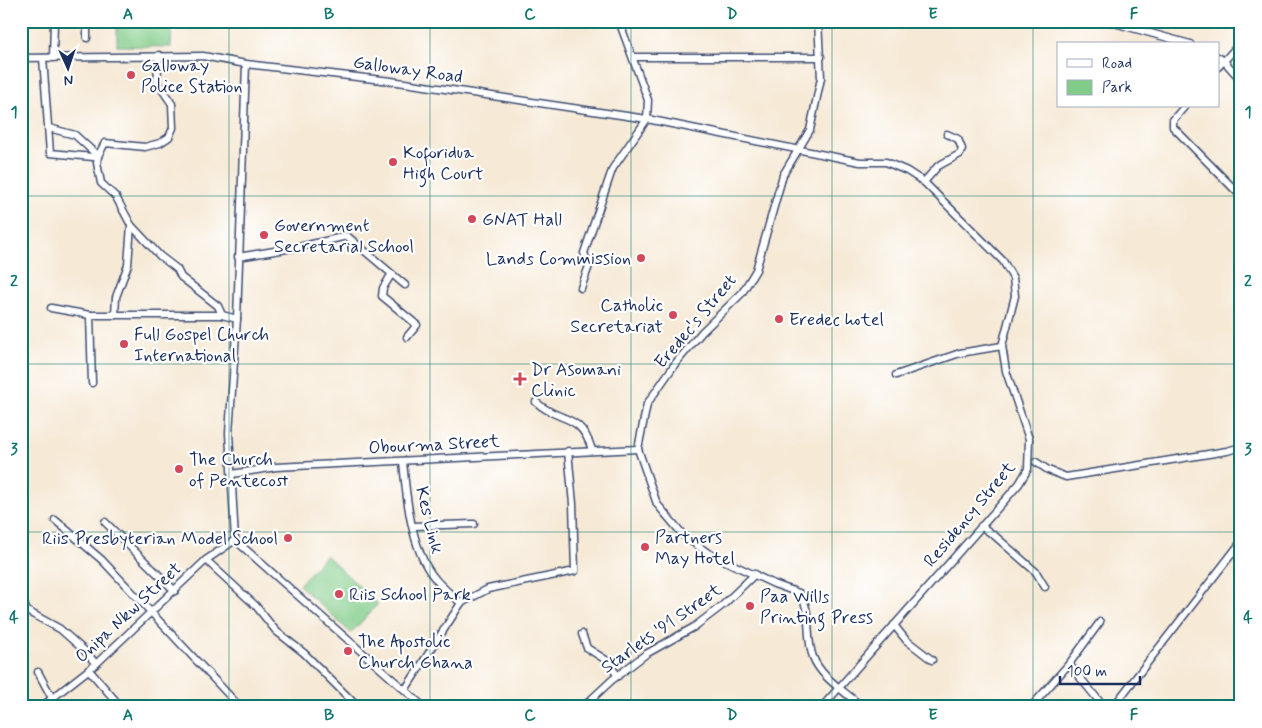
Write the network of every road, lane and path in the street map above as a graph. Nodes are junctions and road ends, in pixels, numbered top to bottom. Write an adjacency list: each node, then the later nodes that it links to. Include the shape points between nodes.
1 (54, 21): 13 (street)
2 (87, 21): 6 (street)
3 (619, 21): 14 (street)
4 (818, 21): 10 (street, Eredec's Street)
5 (1107, 21): 7 (street)
6 (87, 38)
7 (1183, 42)
8 (1241, 42): 15 (street)
9 (159, 55): 13 (street, Galloway Road); 16 (street, Galloway Road, via 203,56); 24 (street, via 157,82 172,104 173,128 169,137 145,147 105,143)
10 (821, 57): 14 (street); 23 (street, Eredec's Street, via 821,78 810,130)
11 (21, 58): 12 (street, Galloway Road)
12 (43, 58): 13 (street, Galloway Road); 20 (street)
13 (53, 58)
14 (634, 58): 19 (street, via 648,100)
15 (1221, 59): 17 (street)
16 (246, 64): 19 (street, Galloway Road); 28 (street)
17 (1241, 80)
18 (1183, 108): 26 (street, via 1173,120 1173,127)
19 (647, 119): 22 (street, Galloway Road); 31 (street, via 613,168 584,253 589,266)
20 (49, 128): 24 (street, via 75,134); 24 (street, via 51,154)
21 (947, 134): 25 (street, via 958,139 962,149 960,154 938,166)
22 (788, 146): 23 (street, Residency Street)
23 (800, 150): 25 (street, Residency Street, via 860,162 886,162); 43 (street, Eredec's Street, via 780,183 756,270 742,293 702,332 647,404)
24 (98, 156): 27 (street, via 101,183 116,197)
25 (924, 182): 38 (street, Residency Street, via 1003,261 1013,278 1015,296)
26 (1241, 196)
27 (131, 226): 34 (street, via 128,265 116,297); 35 (street, via 177,269 181,277 218,306)
28 (238, 256): 29 (street, via 347,236); 36 (street)
29 (391, 275): 30 (street); 37 (street, via 382,296 417,325)
30 (405, 285)
31 (581, 288)
32 (51, 308): 33 (street)
33 (90, 315): 34 (street); 40 (street)
34 (115, 315): 35 (street)
35 (222, 315): 36 (street)
36 (237, 319): 48 (street, via 230,433)
37 (407, 337)
38 (1002, 346): 39 (street, via 960,353); 53 (street, Residency Street, via 1006,371 1029,439 1028,469 1019,484)
39 (896, 375)
40 (92, 383)
41 (536, 402): 44 (street, via 577,424 586,433)
42 (1241, 447): 47 (street, via 1066,477)
43 (638, 449): 44 (street, Obourma Street); 57 (street, via 657,504 684,536 708,553)
44 (592, 450): 45 (street, Obourma Street)
45 (568, 451): 46 (street, Obourma Street); 61 (street, via 575,571 488,589)
46 (403, 461): 48 (street, Obourma Street, via 276,468); 52 (street, Kes Link, via 406,498)
47 (1036, 462)
48 (232, 474): 54 (street)
49 (55, 520): 62 (street, via 102,560)
50 (105, 522): 59 (street)
51 (474, 524): 52 (street)
52 (413, 526): 61 (street, Kes Link, via 425,565)
53 (981, 526): 58 (street, via 1036,572); 64 (street, Residency Street)
54 (235, 540): 56 (street, Onipa Nkw Street); 73 (street)
55 (1241, 542): 85 (street)
56 (206, 560): 59 (street, Onipa Nkw Street); 75 (street)
57 (755, 574): 71 (street, Starlets '91 Street, via 694,627 646,654); 72 (street, via 794,590 802,597 812,655 828,678)
58 (1044, 587)
59 (175, 591): 62 (street, Onipa Nkw Street)
60 (21, 597): 67 (street, via 27,611 60,629)
61 (461, 603): 73 (street)
62 (152, 611): 67 (street, Onipa Nkw Street); 78 (street)
63 (1100, 622): 68 (street)
64 (894, 625): 66 (street, via 906,640); 72 (street, Residency Street)
65 (582, 634): 71 (street, via 587,648 606,660)
66 (932, 660)
67 (96, 664): 69 (street, Onipa Nkw Street)
68 (1069, 664): 83 (street); 84 (street)
69 (89, 670): 74 (street, Onipa Nkw Street); 77 (street)
70 (38, 672): 74 (street)
71 (618, 676): 80 (street, Starlets '91 Street)
72 (840, 686): 81 (street, Residency Street); 82 (street)
73 (405, 690): 79 (street)
74 (52, 698): 76 (street, Onipa Nkw Street)
75 (357, 706)
76 (41, 707)
77 (121, 707)
78 (240, 707)
79 (424, 707)
80 (583, 707)
81 (822, 707)
82 (862, 707)
83 (1030, 707)
84 (1104, 707)
85 (1113, 707)

